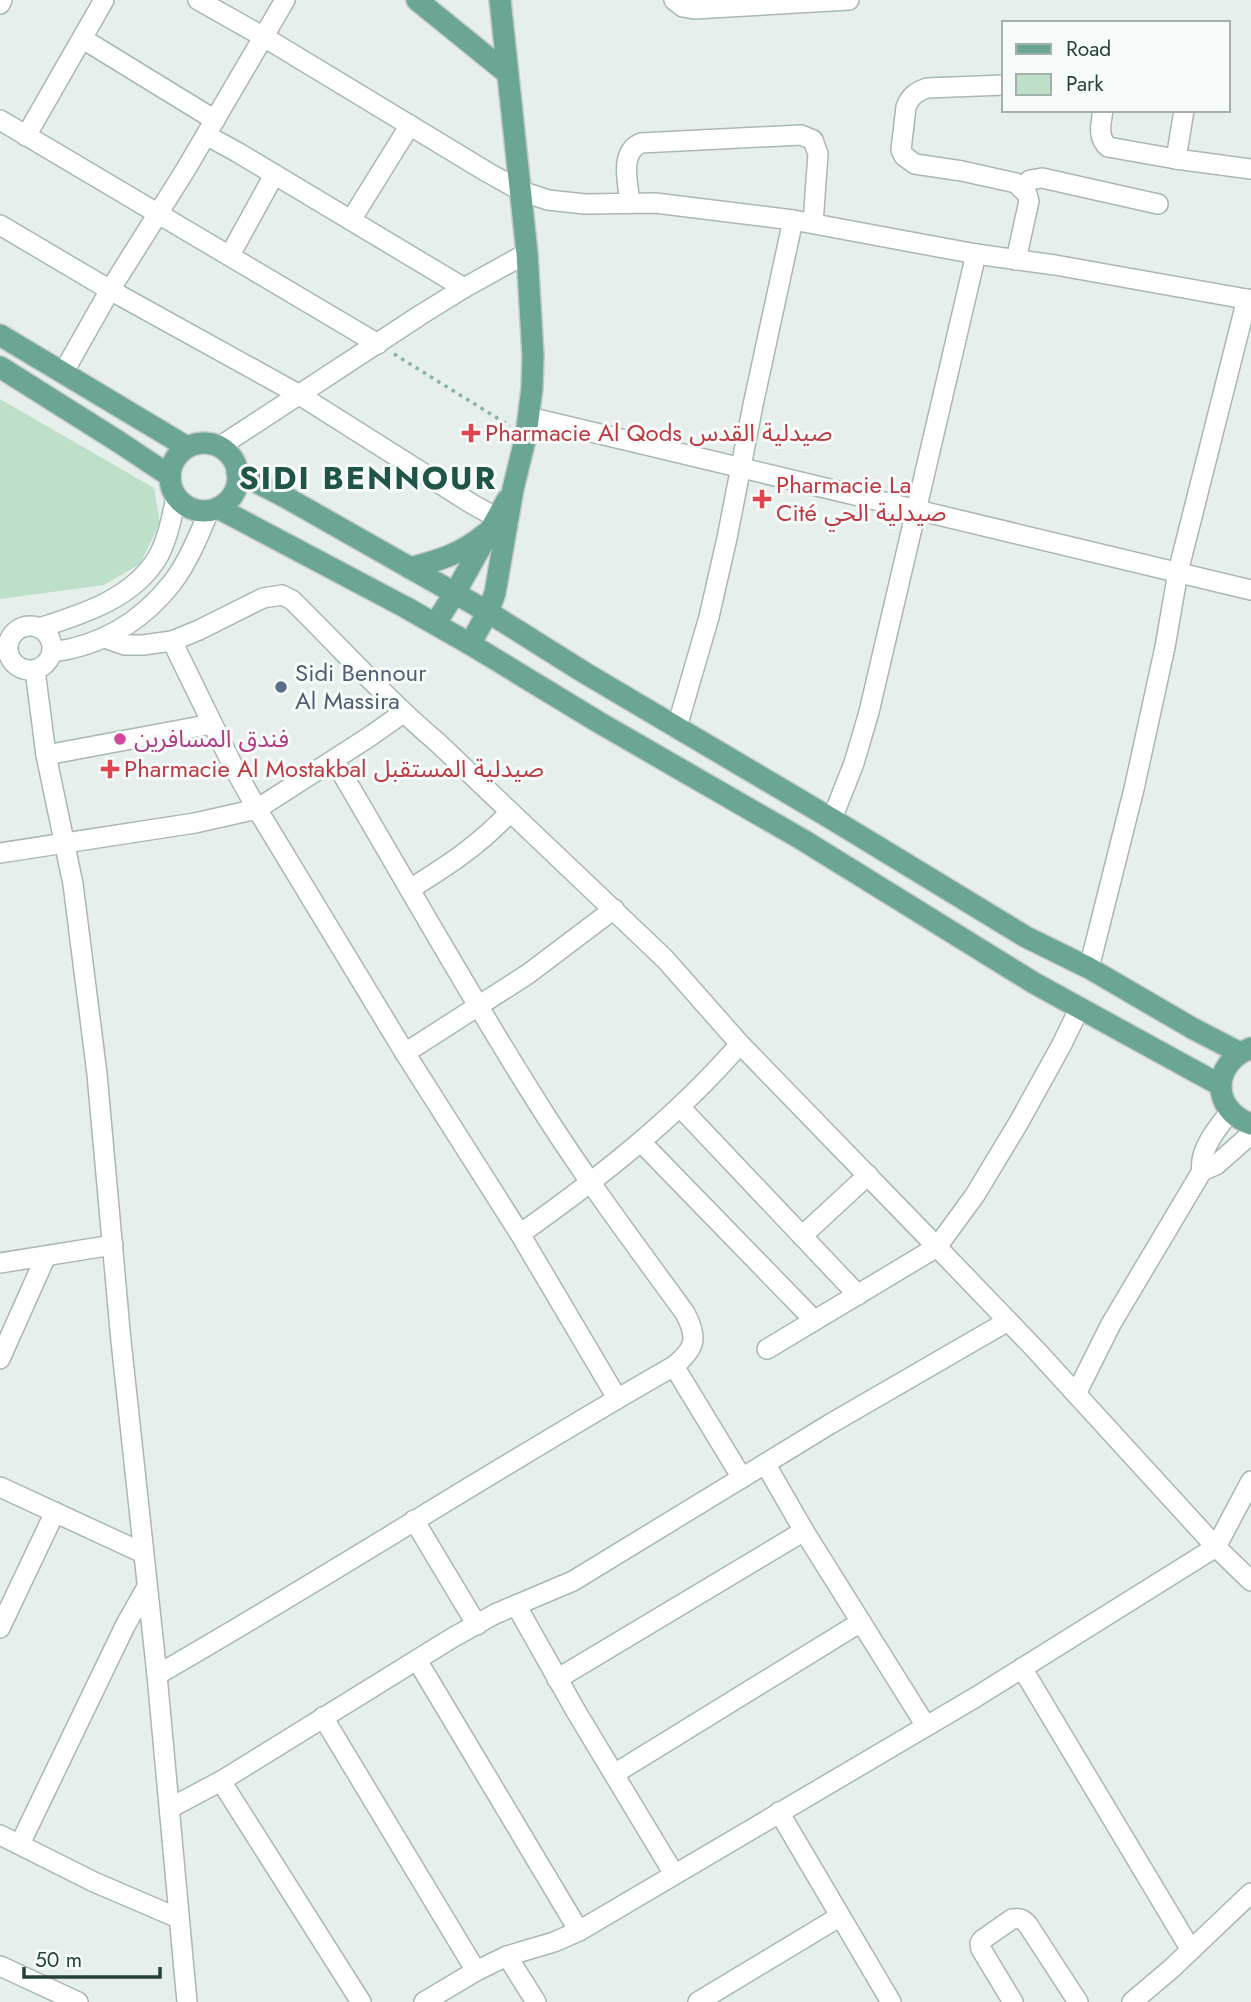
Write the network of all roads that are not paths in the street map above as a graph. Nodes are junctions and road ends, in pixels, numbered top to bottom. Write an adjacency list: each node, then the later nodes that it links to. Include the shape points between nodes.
1 (104, 0): 9 (street)
2 (198, 0): 8 (street)
3 (285, 0): 8 (street)
4 (417, 0): 10 (main road)
5 (500, 0): 10 (main road)
6 (674, 0): 7 (street, via 694,9)
7 (849, 0)
8 (264, 37): 15 (street); 16 (street)
9 (83, 39): 16 (street); 17 (street)
10 (507, 73): 22 (main road)
11 (1002, 85): 21 (street, via 918,91 906,107 901,150 915,164)
12 (1103, 112): 18 (street, via 1101,138 1108,147)
13 (1184, 112): 18 (street)
14 (0, 120): 17 (street)
15 (410, 125): 22 (street); 26 (street)
16 (210, 128): 20 (street); 25 (street)
17 (26, 136): 25 (street)
18 (1175, 159): 19 (street)
19 (1251, 169)
20 (274, 175): 26 (street); 31 (street)
21 (1023, 188): 24 (street, via 1030,180 1042,178); 32 (street, via 1028,201)
22 (521, 191): 23 (street, via 567,203); 29 (main road)
23 (630, 202): 27 (street); 27 (street, via 627,158 641,143 801,135 813,140 818,154)
24 (1158, 204)
25 (157, 213): 31 (street); 34 (street)
26 (351, 220): 33 (street)
27 (803, 222): 30 (street); 44 (street)
28 (0, 225): 34 (street)
29 (527, 253): 33 (street); 41 (main road, via 533,356)
30 (976, 254): 32 (street); 49 (street)
31 (230, 255): 37 (street)
32 (1016, 260): 35 (street)
33 (464, 288): 37 (street)
34 (110, 290): 39 (street); 40 (street)
35 (1249, 300): 52 (street)
36 (0, 335): 39 (main road)
37 (377, 344): 40 (street)
38 (0, 368): 46 (main road)
39 (63, 373): 42 (main road)
40 (298, 394): 43 (street); 50 (street)
41 (527, 427): 44 (street); 50 (main road, via 513,489)
42 (187, 447): 43 (main road, via 208,443); 46 (main road, via 175,459)
43 (219, 447): 45 (main road, via 234,461)
44 (741, 467): 49 (street); 67 (street, via 709,617)
45 (237, 472): 48 (main road, via 229,499); 51 (main road)
46 (170, 476): 47 (main road)
47 (176, 497): 48 (main road, via 197,510); 57 (street, via 159,555 136,583 100,605)
48 (213, 509): 56 (main road); 59 (street, via 172,583 143,613)
49 (917, 509): 52 (street); 72 (street, via 869,712)
50 (498, 525): 51 (main road, via 448,558); 54 (main road); 55 (main road, via 500,575)
51 (410, 568): 54 (main road)
52 (1178, 572): 53 (street); 77 (street, via 1133,789)
53 (1251, 590)
54 (455, 593): 55 (main road); 56 (main road)
55 (488, 612): 61 (main road); 67 (main road)
56 (435, 624): 61 (main road)
57 (39, 628): 58 (street); 62 (street, via 50,638)
58 (9, 630): 63 (street, via 13,634)
59 (104, 638): 60 (street, via 125,645); 62 (street)
60 (172, 641): 65 (street, via 263,598 282,595 299,606); 66 (street)
61 (470, 644): 79 (main road)
62 (52, 652): 64 (street, via 46,664)
63 (6, 663): 64 (street)
64 (35, 670): 68 (street)
65 (403, 713): 69 (street); 71 (street)
66 (212, 724): 68 (street); 70 (street)
67 (677, 727): 72 (main road)
68 (46, 755): 73 (street)
69 (334, 760): 70 (street); 75 (street)
70 (257, 809): 73 (street); 82 (street)
71 (510, 812): 75 (street, via 468,851); 76 (street)
72 (832, 819): 77 (main road, via 1026,937)
73 (66, 843): 74 (street); 94 (street, via 89,1000)
74 (0, 853)
75 (410, 890): 78 (street)
76 (614, 909): 78 (street); 80 (street)
77 (1089, 968): 81 (main road, via 1192,1028)
78 (478, 1007): 82 (street); 91 (street)
79 (1079, 1009): 83 (main road); 95 (street, via 1019,1122)
80 (740, 1044): 84 (street); 90 (street)
81 (1245, 1050): 83 (main road, via 1224,1069)
82 (405, 1053): 92 (street)
83 (1220, 1086): 85 (main road)
84 (680, 1107): 88 (street); 93 (street)
85 (1230, 1112): 86 (main road); 89 (street, via 1210,1141)
86 (1251, 1125)
87 (1251, 1134): 89 (street, via 1216,1165)
88 (641, 1142): 91 (street); 99 (street)
89 (1202, 1171): 104 (street, via 1111,1324)
90 (869, 1175): 93 (street); 95 (street)
91 (590, 1182): 92 (street); 103 (street, via 691,1324 691,1349)
92 (520, 1234): 105 (street)
93 (802, 1236): 98 (street)
94 (113, 1245): 96 (street); 114 (street)
95 (937, 1247): 98 (street); 100 (street)
96 (46, 1256): 97 (street); 102 (street)
97 (0, 1263)
98 (858, 1295): 99 (street)
99 (814, 1321): 101 (street)
100 (1008, 1321): 104 (street); 106 (street)
101 (767, 1349)
102 (0, 1359)
103 (674, 1366): 105 (street); 107 (street)
104 (1076, 1394): 113 (street)
105 (617, 1398): 111 (street)
106 (766, 1465): 107 (street); 112 (street)
107 (742, 1478): 117 (street, via 573,1581)
108 (1251, 1481): 113 (street)
109 (0, 1487): 110 (street)
110 (54, 1512): 114 (street); 120 (street)
111 (414, 1520): 119 (street); 123 (street)
112 (804, 1531): 118 (street); 124 (street)
113 (1216, 1547): 115 (street); 122 (street)
114 (143, 1553): 116 (street)
115 (1251, 1581)
116 (147, 1587): 123 (street); 132 (street)
117 (516, 1605): 119 (street); 124 (street)
118 (861, 1622): 126 (street); 127 (street)
119 (477, 1625): 121 (street)
120 (0, 1628)
121 (417, 1660): 125 (street); 137 (street)
122 (1022, 1668): 126 (street); 138 (street)
123 (157, 1675): 129 (street)
124 (558, 1679): 127 (street)
125 (323, 1717): 128 (street); 141 (street)
126 (926, 1726): 130 (street)
127 (614, 1774): 133 (street)
128 (221, 1781): 129 (street); 144 (street)
129 (170, 1808): 136 (street)
130 (779, 1812): 133 (street); 135 (street)
131 (0, 1835): 132 (street)
132 (20, 1844): 136 (street)
133 (674, 1874): 137 (street)
134 (1251, 1893): 138 (street)
135 (839, 1917): 147 (street); 148 (street)
136 (178, 1919): 143 (street)
137 (579, 1931): 139 (street)
138 (1191, 1950): 151 (street)
139 (507, 1956): 141 (street); 146 (street)
140 (0, 1966): 142 (street)
141 (476, 1971): 145 (street)
142 (78, 2002)
143 (187, 2002)
144 (361, 2002)
145 (424, 2002)
146 (536, 2002)
147 (698, 2002)
148 (891, 2002)
149 (1013, 2002): 150 (street, via 980,1943 1018,1918 1028,1925)
150 (1079, 2002)
151 (1132, 2002)

